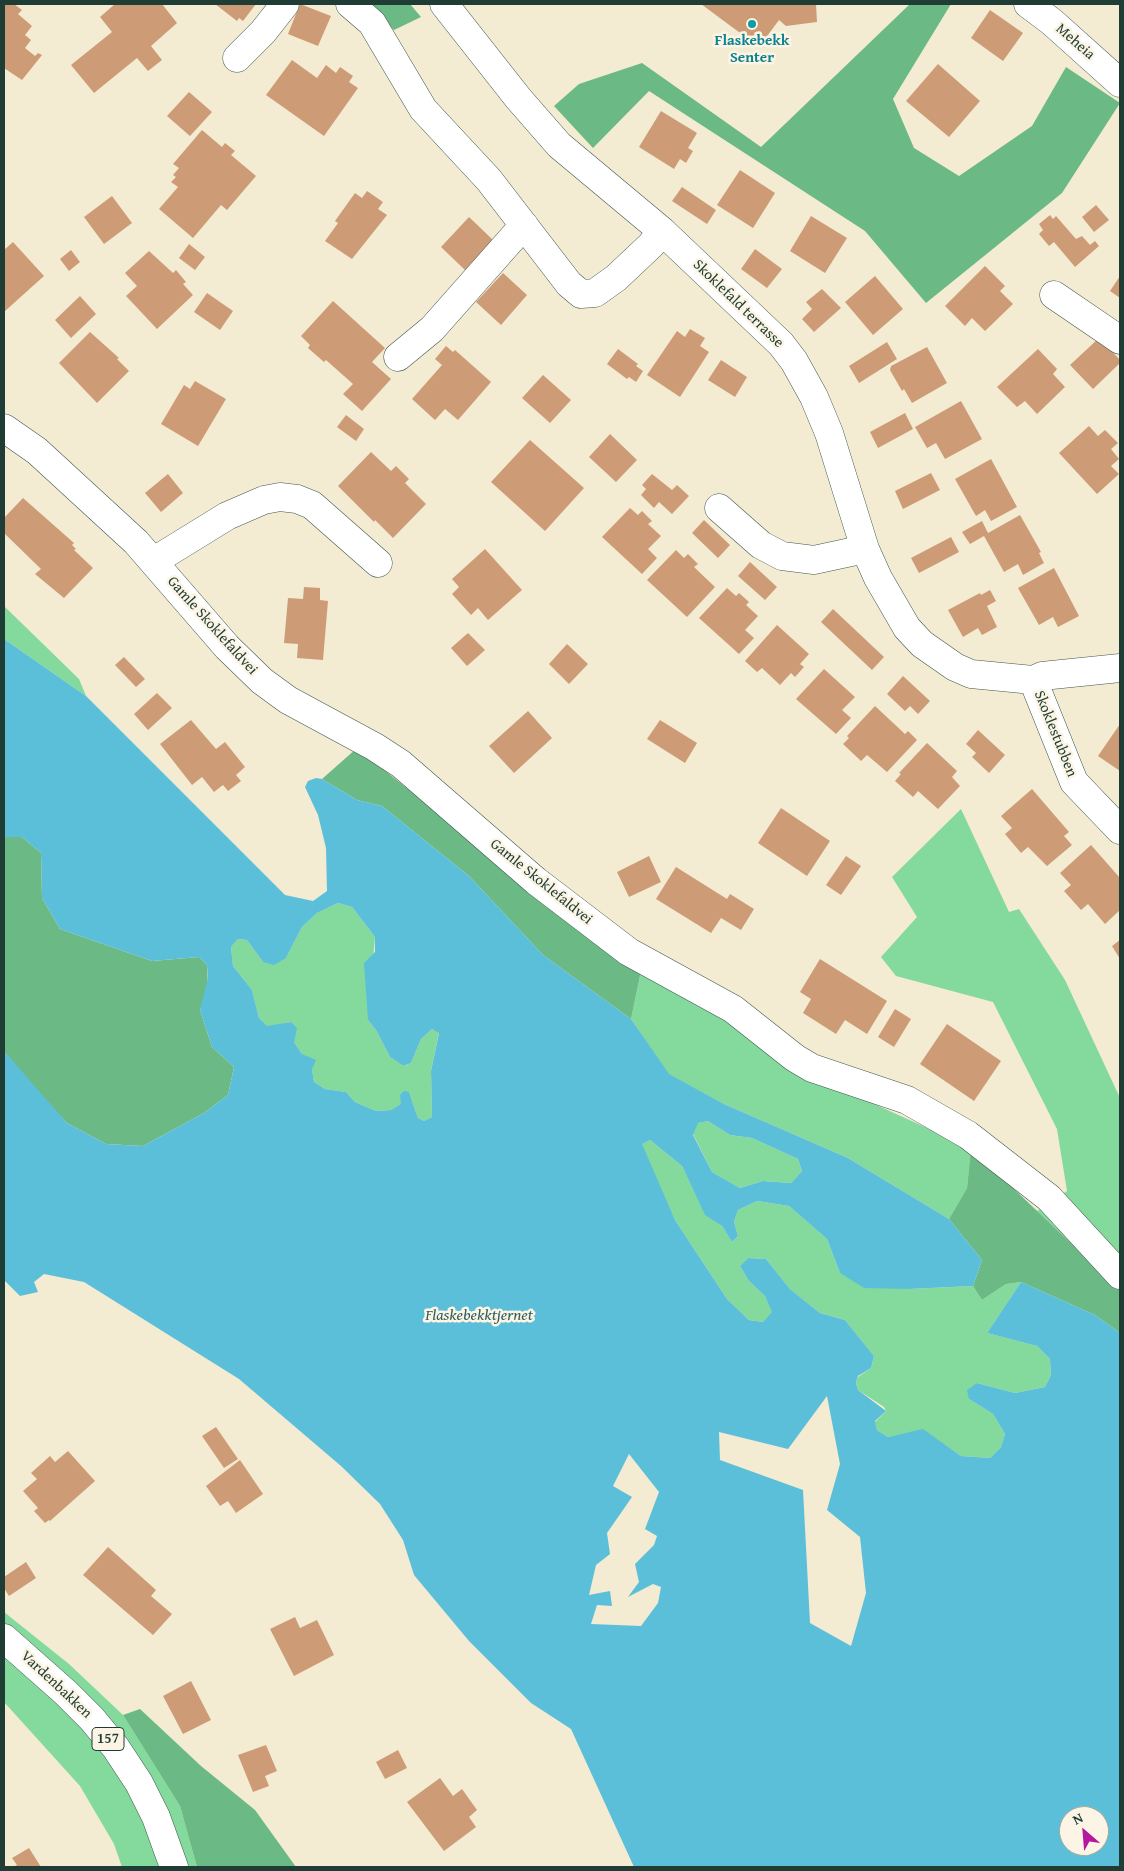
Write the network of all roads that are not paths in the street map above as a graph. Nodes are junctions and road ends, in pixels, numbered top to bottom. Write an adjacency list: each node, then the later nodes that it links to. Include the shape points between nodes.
1 (285, 4): 5 (street)
2 (350, 4): 7 (street, via 372,23 423,109 489,180)
3 (444, 4): 8 (street, Skoklefald terrasse, via 512,91 560,145)
4 (1028, 4): 6 (street, Meheia)
5 (237, 58)
6 (1120, 84)
7 (524, 224): 8 (street, via 569,284 581,294 595,293 616,278); 11 (street, via 432,330)
8 (662, 231): 14 (street, Skoklefald terrasse, via 781,344 794,361 829,433)
9 (1054, 295): 10 (street)
10 (1120, 340)
11 (398, 357)
12 (4, 428): 15 (street, Gamle Skoklefaldvei, via 36,450)
13 (719, 508): 14 (street, via 761,545 782,556 814,560)
14 (865, 549): 18 (street, Skoklefald terrasse, via 907,628 922,644 971,674)
15 (154, 561): 16 (street, via 227,516 264,500 280,497 312,505); 20 (street, Gamle Skoklefaldvei, via 227,647 288,700 402,764 536,881 629,952 733,1009 812,1068 907,1100 968,1135 1049,1198)
16 (378, 563)
17 (1120, 668): 18 (street, Skoklefald terrasse, via 1042,676)
18 (1033, 680): 19 (street, Skoklestubben, via 1074,782)
19 (1120, 830)
20 (1120, 1275)
21 (4, 1638): 22 (street, Vardenbakken / 157, via 66,1693 116,1748 139,1782)
22 (174, 1867)

